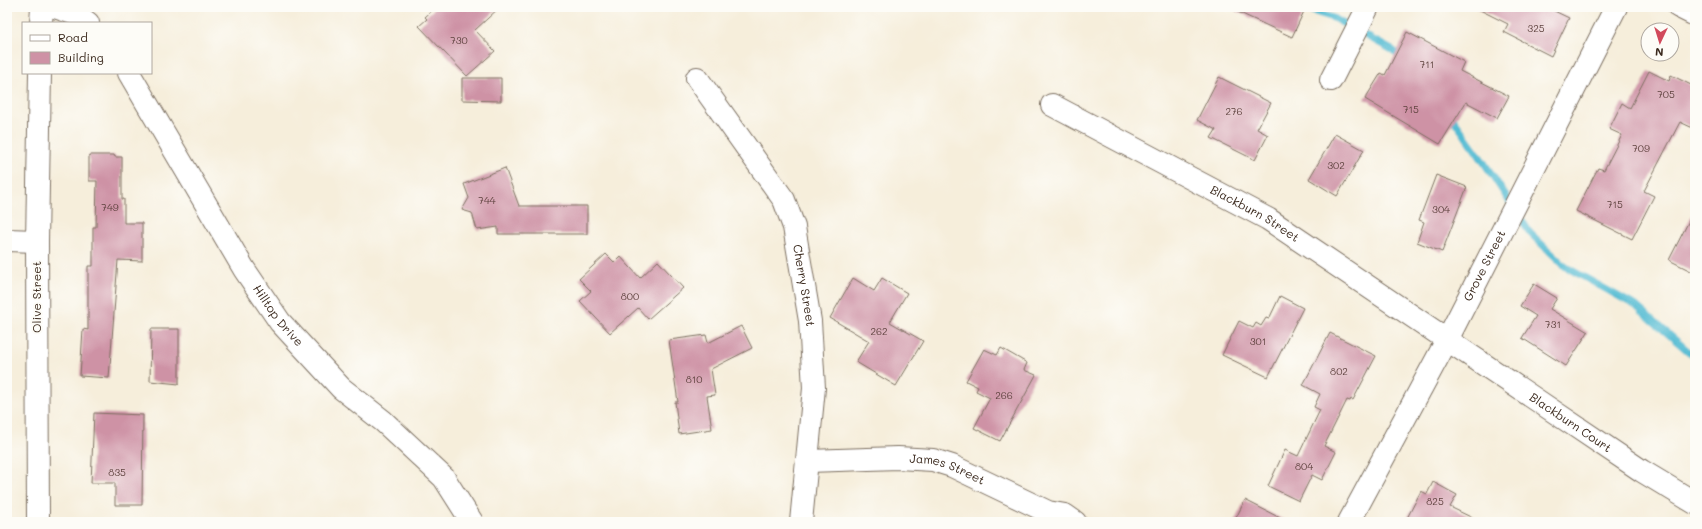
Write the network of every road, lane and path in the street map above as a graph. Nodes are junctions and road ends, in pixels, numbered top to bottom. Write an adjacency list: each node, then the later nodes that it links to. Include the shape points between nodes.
1 (42, 7): 7 (street)
2 (55, 7): 8 (street, via 76,14)
3 (1616, 7): 16 (street, Grove Street)
4 (1679, 7): 6 (street)
5 (1365, 12): 12 (street)
6 (1695, 15)
7 (41, 22)
8 (87, 22)
9 (40, 74): 15 (street, Olive Street)
10 (130, 74): 20 (street, Hilltop Drive, via 244,269 280,322 341,388 383,421 444,478)
11 (697, 78): 17 (street, Cherry Street, via 784,200 794,227 810,321 814,388)
12 (1331, 80)
13 (1052, 105): 16 (street, Blackburn Street, via 1268,219)
14 (7, 240): 15 (street)
15 (37, 241): 19 (street, Olive Street)
16 (1447, 340): 18 (street, Blackburn Court, via 1642,471); 23 (street, Grove Street)
17 (808, 461): 21 (street, Cherry Street); 22 (street, James Street, via 898,458 933,460 952,466 1048,512 1065,516)
18 (1695, 503)
19 (38, 522)
20 (472, 522)
21 (801, 522)
22 (1075, 522)
23 (1349, 522)

